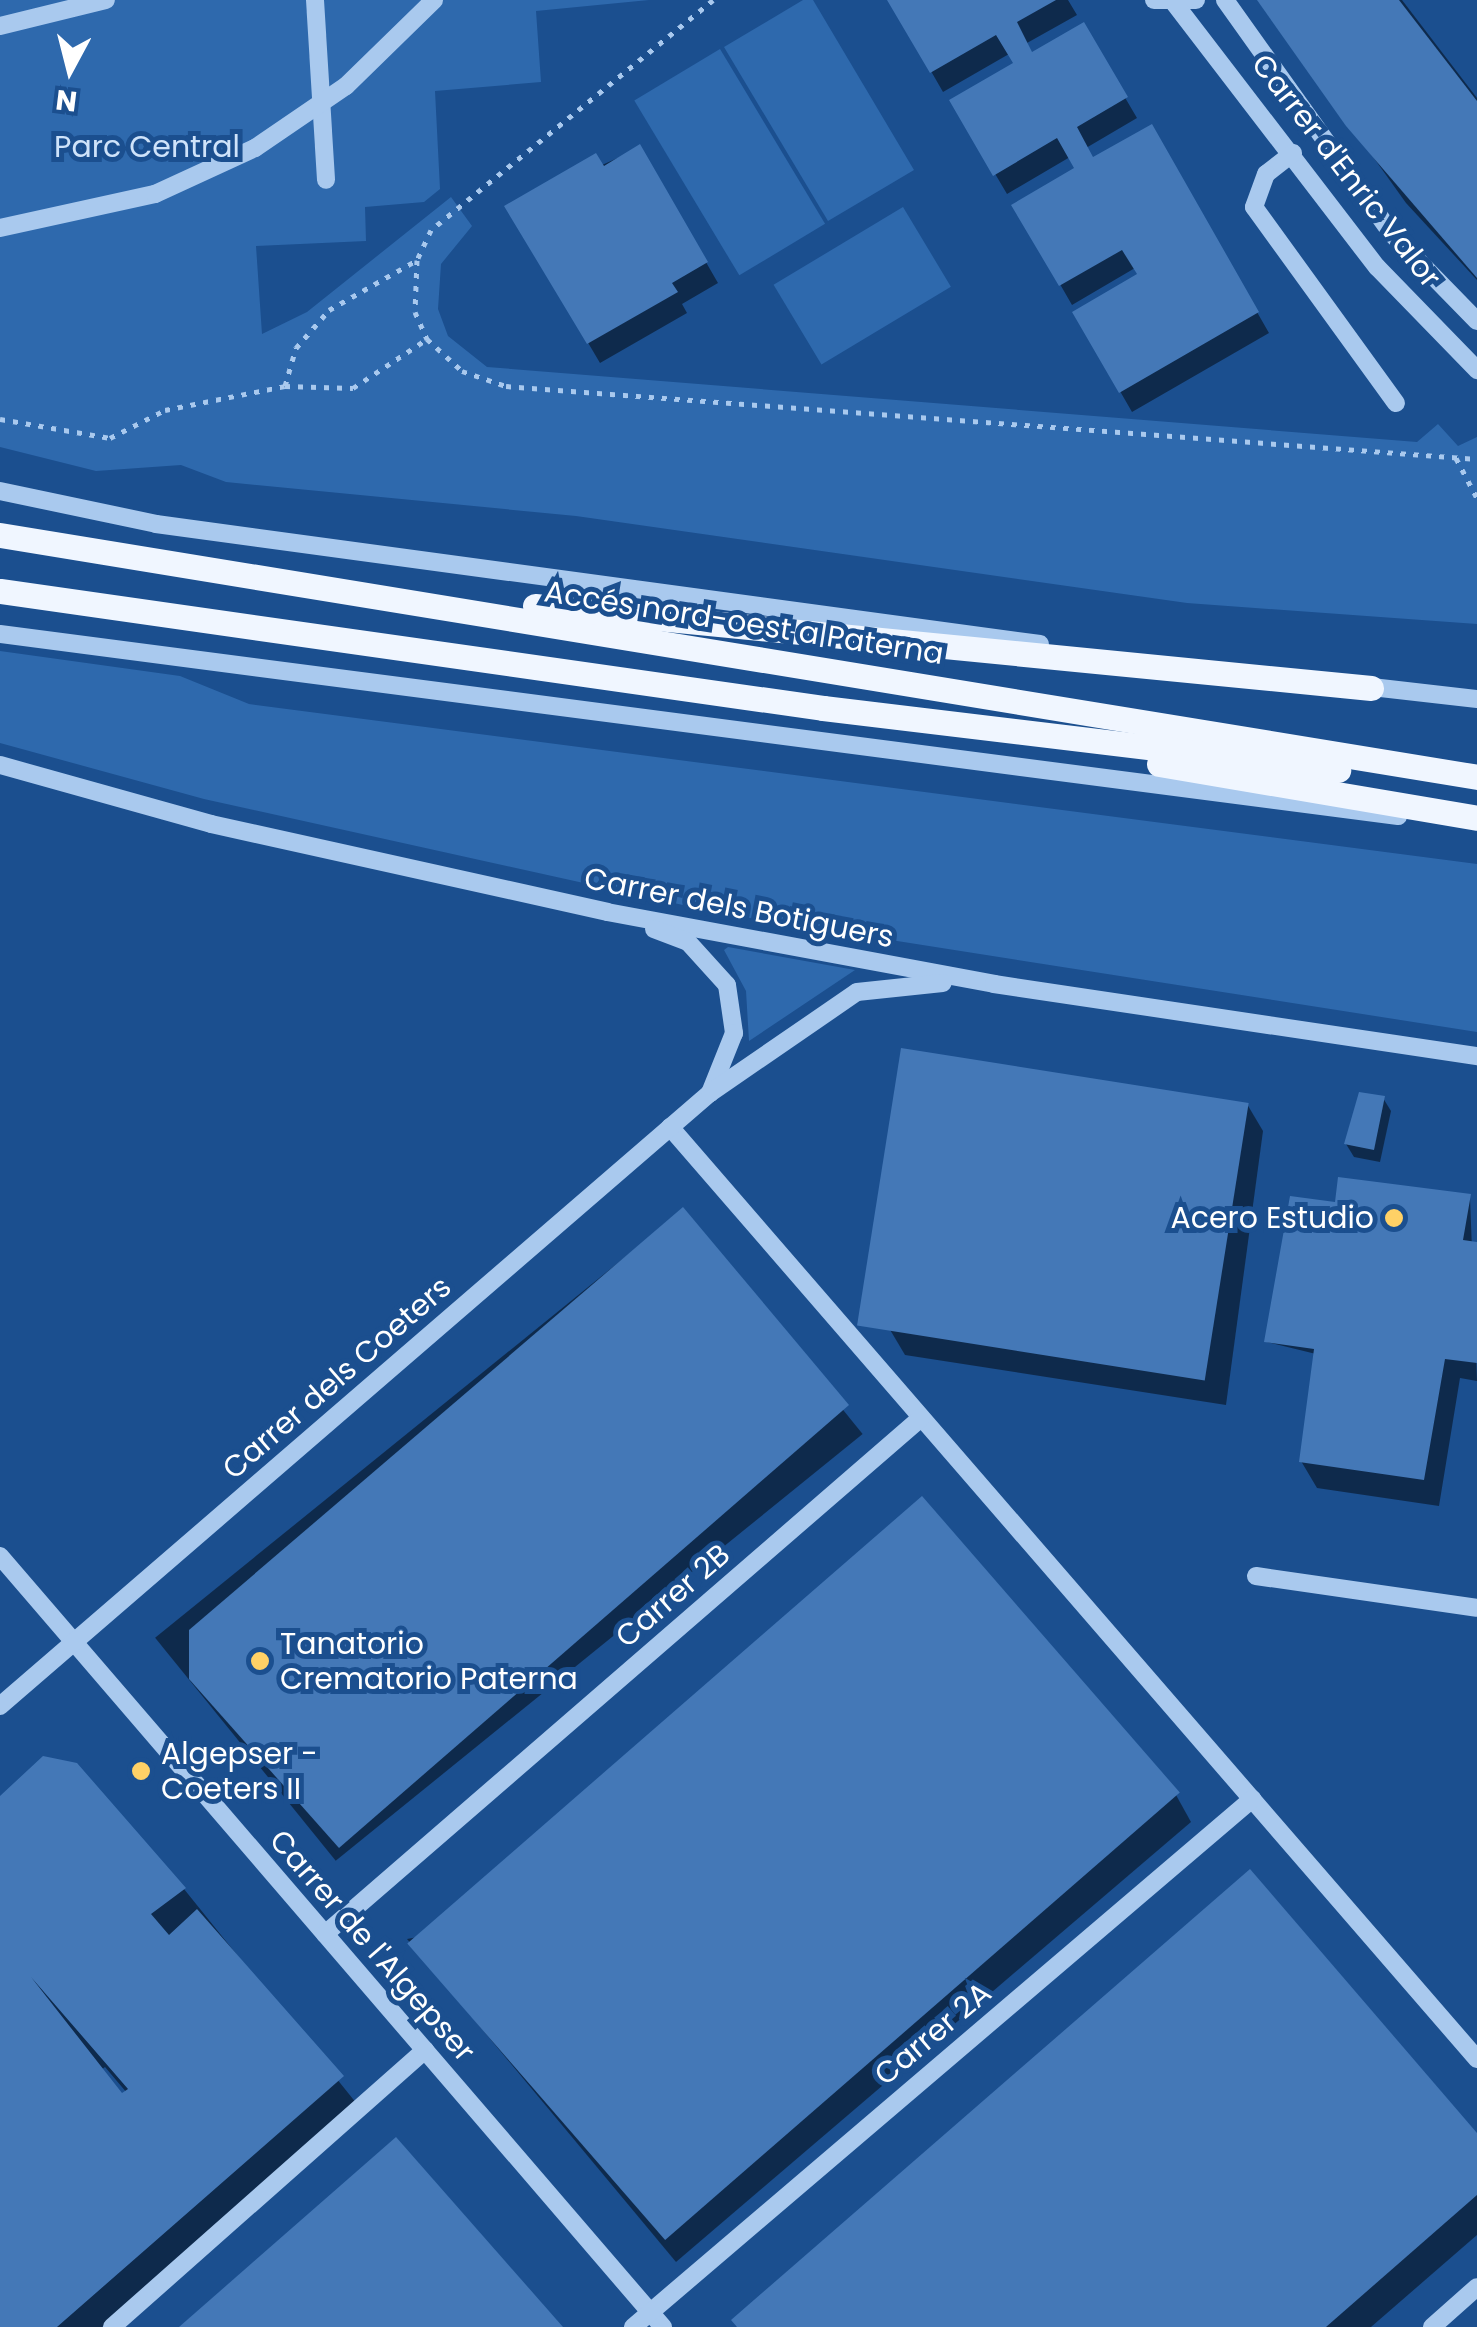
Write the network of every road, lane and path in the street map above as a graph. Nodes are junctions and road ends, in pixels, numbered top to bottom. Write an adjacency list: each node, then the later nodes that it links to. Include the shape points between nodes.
1 (106, 0): 9 (street)
2 (316, 0): 10 (street)
3 (434, 0): 10 (street)
4 (713, 0): 14 (path, via 431,230)
5 (1154, 0): 8 (street)
6 (1196, 0): 8 (street)
7 (1225, 0): 15 (street, Carrer d'Enric Valor, via 1391,233)
8 (1174, 4): 11 (street, Carrer d'Enric Valor)
9 (0, 26)
10 (322, 103): 12 (street); 13 (street, via 255,148 155,194)
11 (1293, 153): 17 (street, Carrer d'Enric Valor, via 1378,267); 19 (street, via 1266,174 1254,207)
12 (326, 180)
13 (0, 228)
14 (417, 260): 16 (path, via 415,312); 18 (path, via 328,310 296,348)
15 (1477, 321)
16 (427, 338): 18 (path, via 353,388); 21 (path, via 462,372 506,386)
17 (1477, 370)
18 (285, 386): 20 (path, via 165,410 110,438)
19 (1396, 402)
20 (0, 419)
21 (1456, 458): 22 (path); 24 (path)
22 (1477, 460)
23 (0, 491): 29 (street, via 156,524)
24 (1477, 498)
25 (0, 535): 26 (main road, Accés nord-oest a Paterna)
26 (197, 568): 29 (main road); 33 (main road, Accés nord-oest a Paterna)
27 (0, 591): 31 (main road)
28 (0, 634): 36 (street)
29 (1371, 688): 30 (street)
30 (1477, 699)
31 (823, 708): 34 (main road); 35 (main road)
32 (0, 765): 37 (street, Carrer dels Botiguers, via 211,824)
33 (1477, 777)
34 (1477, 786)
35 (1477, 818)
36 (1477, 826)
37 (606, 912): 38 (street, Carrer dels Botiguers); 40 (street, Carrer dels Coeters, via 688,942 716,964 734,1033)
38 (994, 984): 39 (street, Carrer dels Botiguers); 40 (street, Carrer dels Coeters, via 895,982 857,992)
39 (1477, 1056)
40 (710, 1093): 41 (street, Carrer dels Coeters)
41 (670, 1127): 42 (street); 46 (street, Carrer dels Coeters)
42 (920, 1418): 48 (street); 49 (street, Carrer 2B)
43 (0, 1556): 46 (street, Carrer de l'Algepser)
44 (1256, 1576): 45 (street)
45 (1477, 1608)
46 (74, 1642): 47 (street, Carrer dels Coeters); 49 (street, Carrer de l'Algepser)
47 (0, 1706)
48 (1252, 1799): 51 (street); 53 (street, Carrer 2A)
49 (326, 1934): 50 (street, Carrer de l'Algepser)
50 (424, 2050): 53 (street, Carrer de l'Algepser); 54 (street)
51 (1477, 2058)
52 (1477, 2287): 57 (street)
53 (650, 2312): 55 (street, Carrer 2A); 56 (street, Carrer de l'Algepser)
54 (112, 2327)
55 (633, 2327)
56 (663, 2327)
57 (1432, 2327)

